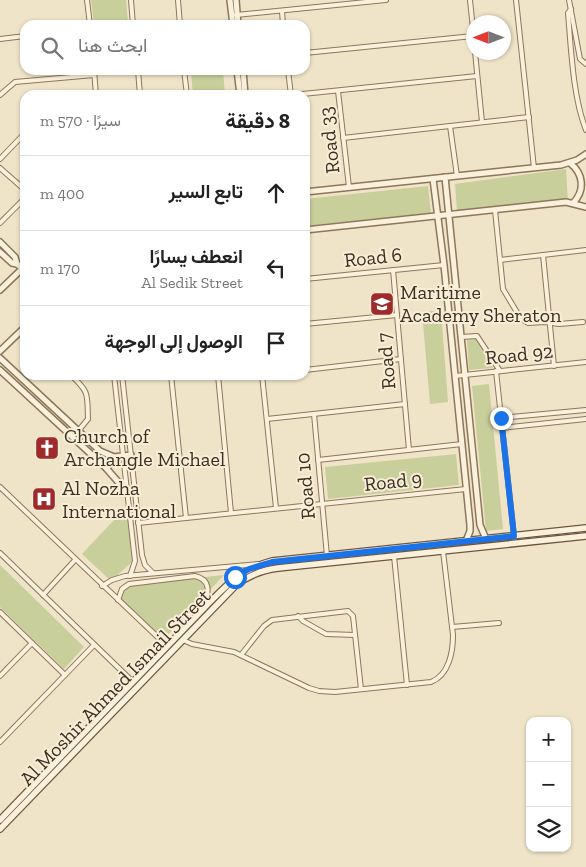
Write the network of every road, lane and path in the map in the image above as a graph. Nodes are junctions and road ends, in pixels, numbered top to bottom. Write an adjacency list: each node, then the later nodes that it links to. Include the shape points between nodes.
1 (87, 0): 15 (street)
2 (131, 0): 16 (street)
3 (178, 0): 17 (street)
4 (230, 0): 13 (street)
5 (236, 0): 13 (street)
6 (386, 0): 10 (street)
7 (470, 0): 14 (street)
8 (516, 0): 44 (street)
9 (568, 0): 11 (street)
10 (361, 1): 12 (street)
11 (571, 9): 26 (street, via 580,60); 47 (street, via 568,13 572,58)
12 (282, 11): 13 (street); 20 (street)
13 (234, 15): 18 (street); 19 (street)
14 (471, 15)
15 (89, 20)
16 (133, 20)
17 (180, 20)
18 (234, 20)
19 (236, 20)
20 (283, 20)
21 (20, 37): 23 (street)
22 (466, 38): 24 (street)
23 (0, 39)
24 (310, 53)
25 (476, 60): 34 (street)
26 (586, 64)
27 (70, 75): 43 (street, via 15,82)
28 (94, 75): 35 (street)
29 (138, 75): 36 (street)
30 (185, 75): 37 (street)
31 (238, 75): 38 (street)
32 (243, 75): 39 (street)
33 (289, 75): 40 (street)
34 (477, 76): 41 (street); 45 (street)
35 (96, 90)
36 (140, 90)
37 (186, 90)
38 (239, 90)
39 (245, 90)
40 (291, 90)
41 (338, 91): 42 (street); 49 (street, Road 33)
42 (310, 93)
43 (0, 95)
44 (529, 117): 45 (street); 54 (street)
45 (482, 122): 46 (street)
46 (450, 126): 49 (street); 55 (street)
47 (586, 130)
48 (20, 138): 51 (street)
49 (343, 138): 59 (street, Road 33)
50 (586, 154): 52 (street)
51 (0, 159)
52 (570, 163): 54 (street); 62 (street, via 582,180 580,193)
53 (0, 168): 58 (street)
54 (534, 168): 55 (street)
55 (456, 176): 56 (street)
56 (445, 177): 57 (street); 65 (street)
57 (432, 179): 59 (street); 66 (street)
58 (20, 186)
59 (349, 187): 60 (street)
60 (310, 191)
61 (20, 203): 67 (street)
62 (573, 203): 63 (street); 64 (street)
63 (586, 207)
64 (495, 210): 65 (street); 73 (street)
65 (448, 214): 66 (street); 86 (street)
66 (437, 216): 68 (street); 75 (street)
67 (0, 223)
68 (310, 229)
69 (0, 242): 74 (street, via 15,257)
70 (586, 250): 72 (street)
71 (0, 252): 74 (street)
72 (543, 255): 73 (street); 83 (street)
73 (500, 260): 83 (street, via 503,289 521,319 528,323)
74 (17, 264): 76 (street)
75 (444, 265): 77 (street, Road 6); 97 (street)
76 (20, 266)
77 (393, 270): 79 (street, Road 6); 81 (street, Road 7)
78 (20, 272): 80 (street)
79 (310, 278)
80 (0, 290)
81 (397, 315): 84 (street); 89 (street, Road 7)
82 (583, 322): 83 (street)
83 (550, 323): 91 (street)
84 (310, 324)
85 (20, 333): 87 (street)
86 (461, 337): 94 (street, via 477,336); 95 (street)
87 (0, 351)
88 (0, 358): 96 (street)
89 (401, 359): 92 (street); 105 (street, Road 7)
90 (586, 362): 91 (street, Road 92)
91 (554, 366): 94 (street, Road 92)
92 (310, 369)
93 (0, 370): 122 (street)
94 (498, 371): 95 (street, Road 92); 108 (street)
95 (464, 375): 97 (street, Road 92); 113 (street)
96 (20, 376)
97 (455, 376): 114 (street)
98 (24, 380): 112 (street)
99 (76, 380): 112 (street, via 87,393 88,419)
100 (115, 380): 120 (street)
101 (123, 380): 118 (street)
102 (172, 380): 129 (street)
103 (219, 380): 128 (street)
104 (263, 380): 109 (street)
105 (405, 404): 107 (street); 117 (street, Road 7)
106 (586, 410): 108 (street)
107 (314, 414): 109 (street); 121 (street, Road 10)
108 (501, 418): 111 (street)
109 (267, 419): 127 (street)
110 (586, 419): 111 (street)
111 (502, 428): 133 (street)
112 (79, 430): 119 (street, via 100,451)
113 (471, 436): 114 (street); 116 (street)
114 (461, 437): 115 (street)
115 (462, 447): 116 (street); 117 (street); 124 (street)
116 (472, 449): 135 (street, via 480,525)
117 (409, 450): 121 (street)
118 (131, 455): 120 (street); 130 (street)
119 (114, 457): 120 (street); 122 (street)
120 (123, 457): 125 (street)
121 (318, 460): 126 (street, Road 10)
122 (106, 468): 125 (street)
123 (0, 488): 142 (street)
124 (466, 489): 126 (street, Road 9); 137 (street, via 470,525)
125 (127, 492): 144 (street)
126 (322, 503): 127 (street, Road 9); 140 (street, Road 10)
127 (276, 508): 128 (street, Road 9)
128 (232, 513): 129 (street, Road 9)
129 (186, 518): 130 (street, Road 9)
130 (138, 523): 143 (street)
131 (586, 528): 132 (main road, Al Moshir Ahmed Ismail Street)
132 (560, 531): 133 (main road, Al Moshir Ahmed Ismail Street); 136 (main road)
133 (514, 536): 135 (main road, Al Moshir Ahmed Ismail Street)
134 (586, 536): 136 (main road, Al Moshir Ahmed Ismail Street)
135 (486, 539): 137 (main road, Al Moshir Ahmed Ismail Street)
136 (561, 539): 138 (main road, Al Moshir Ahmed Ismail Street)
137 (466, 541): 140 (main road, Al Moshir Ahmed Ismail Street)
138 (443, 551): 141 (main road, Al Moshir Ahmed Ismail Street); 157 (street)
139 (0, 553): 151 (street)
140 (327, 556): 145 (main road, Al Moshir Ahmed Ismail Street)
141 (394, 556): 159 (main road, Al Moshir Ahmed Ismail Street, via 259,572 236,585); 167 (street)
142 (75, 560): 150 (street); 151 (street)
143 (143, 560): 144 (street); 146 (street)
144 (135, 561): 147 (street)
145 (262, 564): 146 (street, Al Moshir Ahmed Ismail Street); 153 (main road, Al Moshir Ahmed Ismail Street, via 235,577)
146 (153, 573): 147 (street, Al Moshir Ahmed Ismail Street)
147 (130, 576): 148 (street, Al Moshir Ahmed Ismail Street)
148 (121, 577): 149 (street, via 121,584); 150 (street, Al Moshir Ahmed Ismail Street)
149 (126, 585): 152 (street); 153 (street, Al Moshir Ahmed Ismail Street, via 199,577 208,585)
150 (102, 586): 152 (street)
151 (43, 595): 161 (street)
152 (118, 600): 162 (street)
153 (205, 607): 162 (main road, Al Moshir Ahmed Ismail Street)
154 (0, 613): 160 (street)
155 (298, 616): 158 (street, via 326,634); 158 (street, via 349,612 353,616); 163 (street, via 269,621)
156 (499, 623): 157 (street)
157 (452, 627): 167 (street, via 452,649 444,673 431,682)
158 (355, 635): 168 (street)
159 (183, 640): 163 (street); 171 (main road, Al Moshir Ahmed Ismail Street)
160 (32, 643): 164 (street); 165 (street)
161 (94, 645): 164 (street); 166 (street)
162 (167, 646): 166 (main road, Al Moshir Ahmed Ismail Street)
163 (241, 655): 168 (street, via 314,690)
164 (65, 675): 170 (street)
165 (0, 676)
166 (133, 682): 169 (main road, Al Moshir Ahmed Ismail Street)
167 (407, 685): 168 (street)
168 (361, 689)
169 (77, 739): 171 (main road); 172 (main road, Al Moshir Ahmed Ismail Street)
170 (0, 742)
171 (82, 744): 173 (main road, Al Moshir Ahmed Ismail Street)
172 (0, 820)
173 (0, 829)

